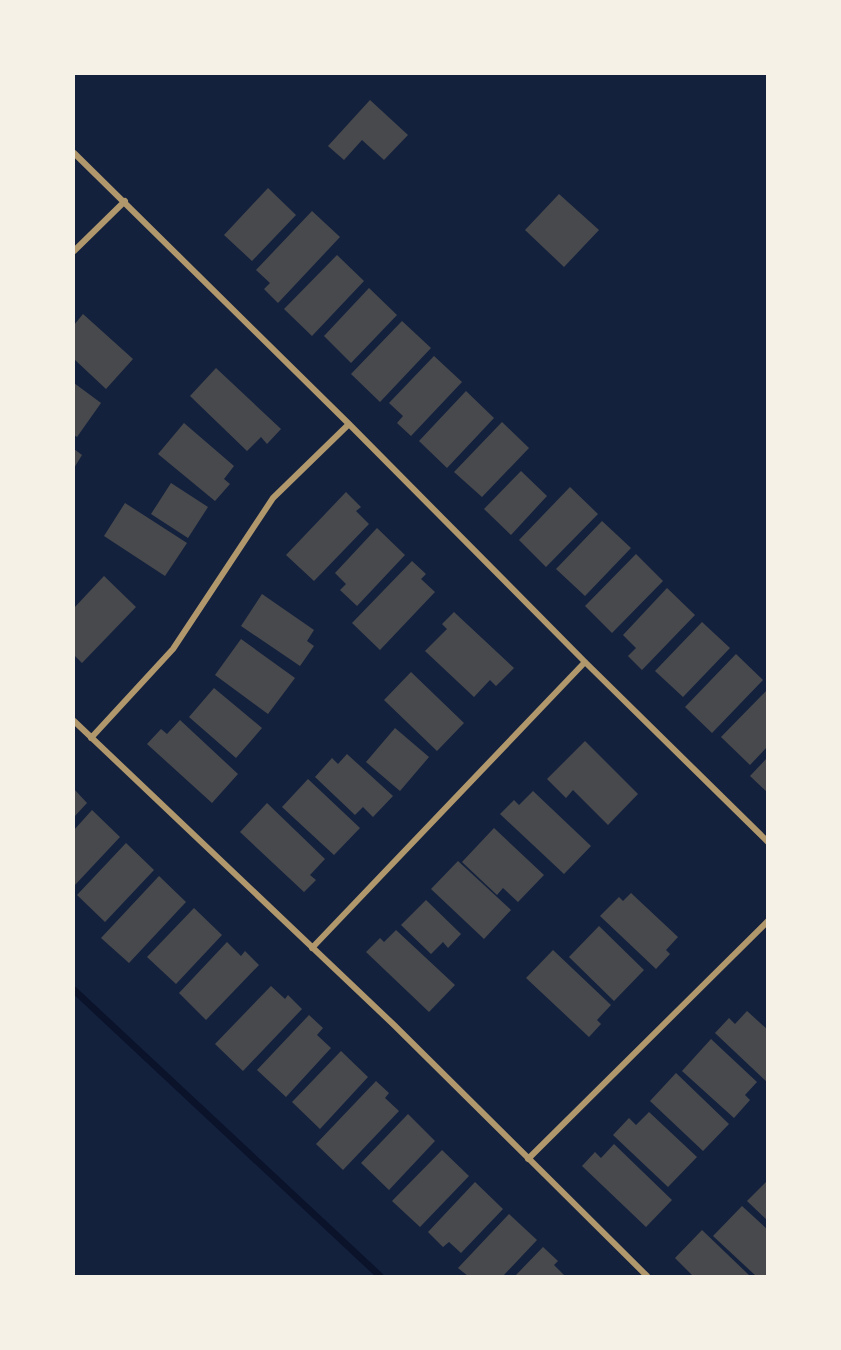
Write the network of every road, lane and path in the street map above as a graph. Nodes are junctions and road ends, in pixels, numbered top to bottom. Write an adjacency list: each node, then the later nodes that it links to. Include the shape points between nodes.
1 (74, 153): 2 (street)
2 (125, 201): 3 (street); 4 (street)
3 (74, 251)
4 (350, 424): 5 (street); 7 (street, via 273,498 173,650)
5 (585, 663): 8 (street); 10 (street)
6 (74, 721): 7 (street)
7 (92, 738): 10 (street)
8 (768, 842)
9 (768, 921): 11 (street)
10 (312, 948): 11 (street)
11 (528, 1159): 12 (street)
12 (647, 1276)

